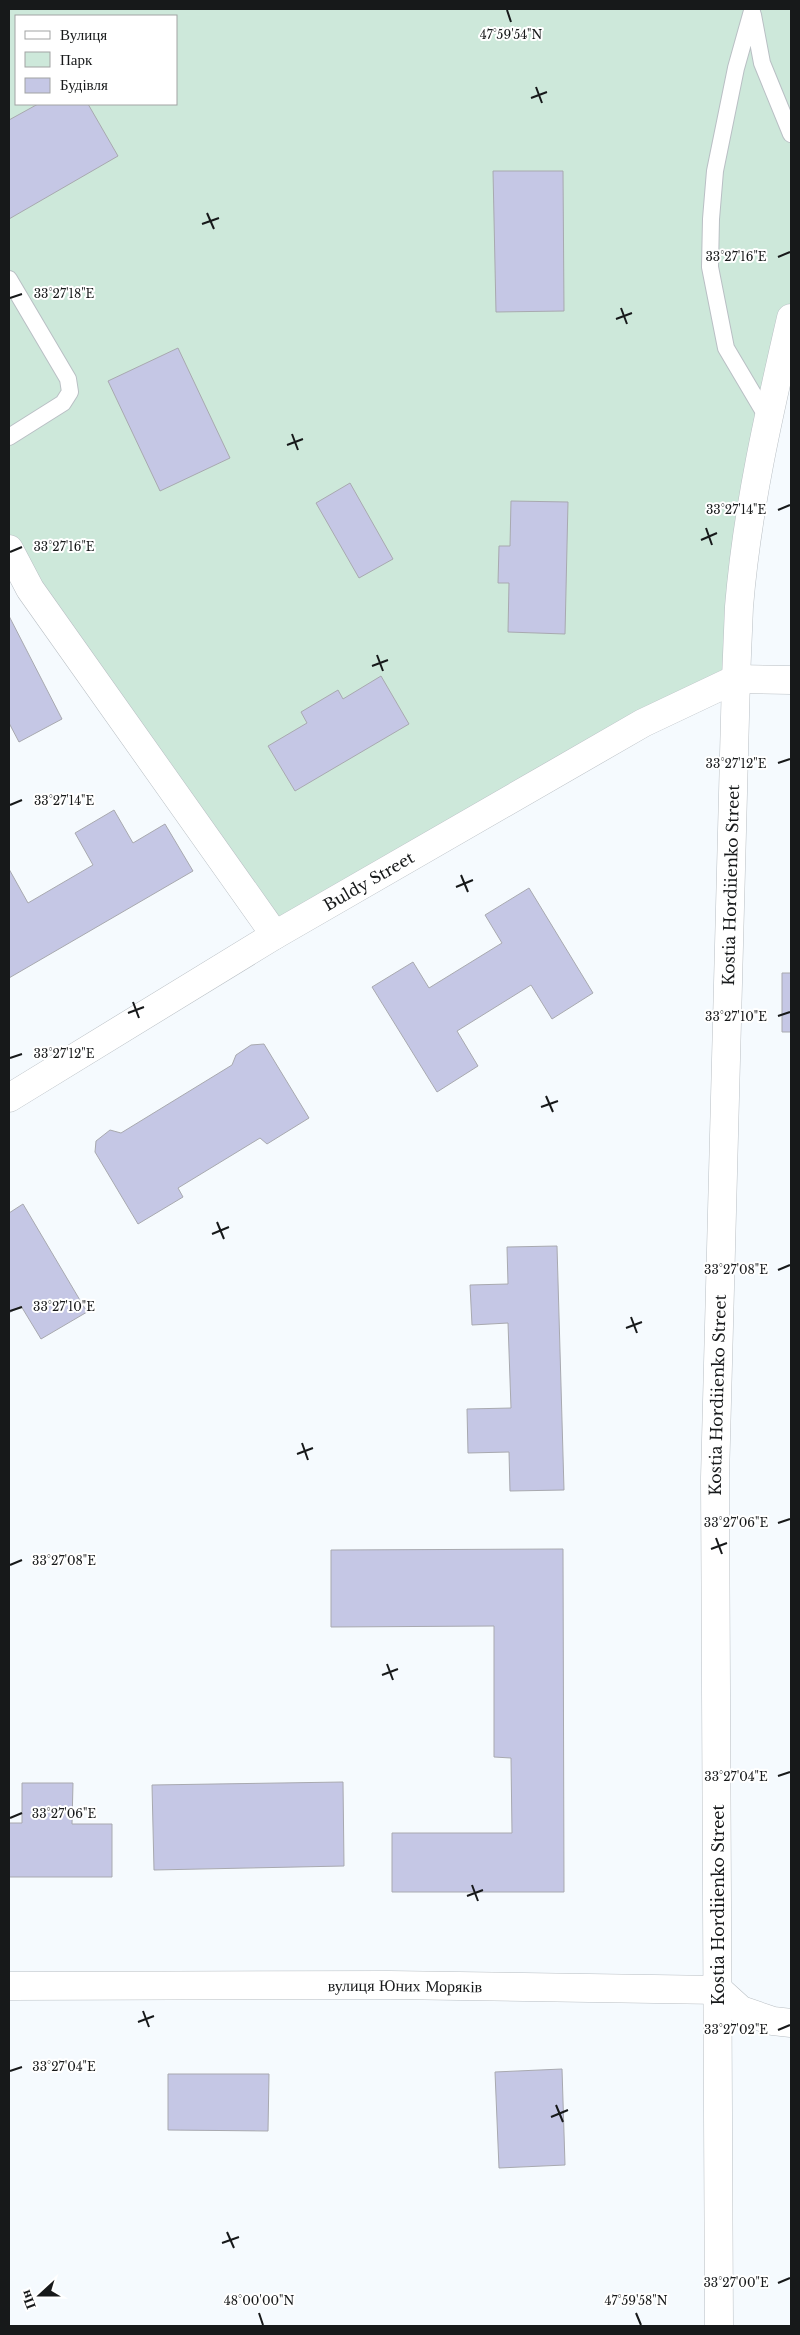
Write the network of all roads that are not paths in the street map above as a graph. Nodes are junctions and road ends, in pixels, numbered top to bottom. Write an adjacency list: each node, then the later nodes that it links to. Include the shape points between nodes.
1 (752, 10): 2 (lane, via 762,64); 5 (lane, via 736,68 715,171 710,267 726,348)
2 (791, 134)
3 (9, 279): 6 (lane, via 68,380 70,392 63,403)
4 (791, 318): 5 (street, Kostia Hordiienko Street)
5 (768, 419): 8 (street, Kostia Hordiienko Street, via 750,520 740,605)
6 (9, 437)
7 (9, 549): 10 (street, via 30,589)
8 (736, 679): 9 (street); 10 (street, Buldy Street, via 643,723); 13 (street, Kostia Hordiienko Street, via 715,1478)
9 (791, 680)
10 (275, 935): 11 (street, Buldy Street)
11 (9, 1098)
12 (9, 1986): 13 (street, вулиця Юних Моряків)
13 (719, 1990): 14 (street, via 741,2010 773,2021); 15 (street, Kostia Hordiienko Street)
14 (791, 2023)
15 (719, 2326)

